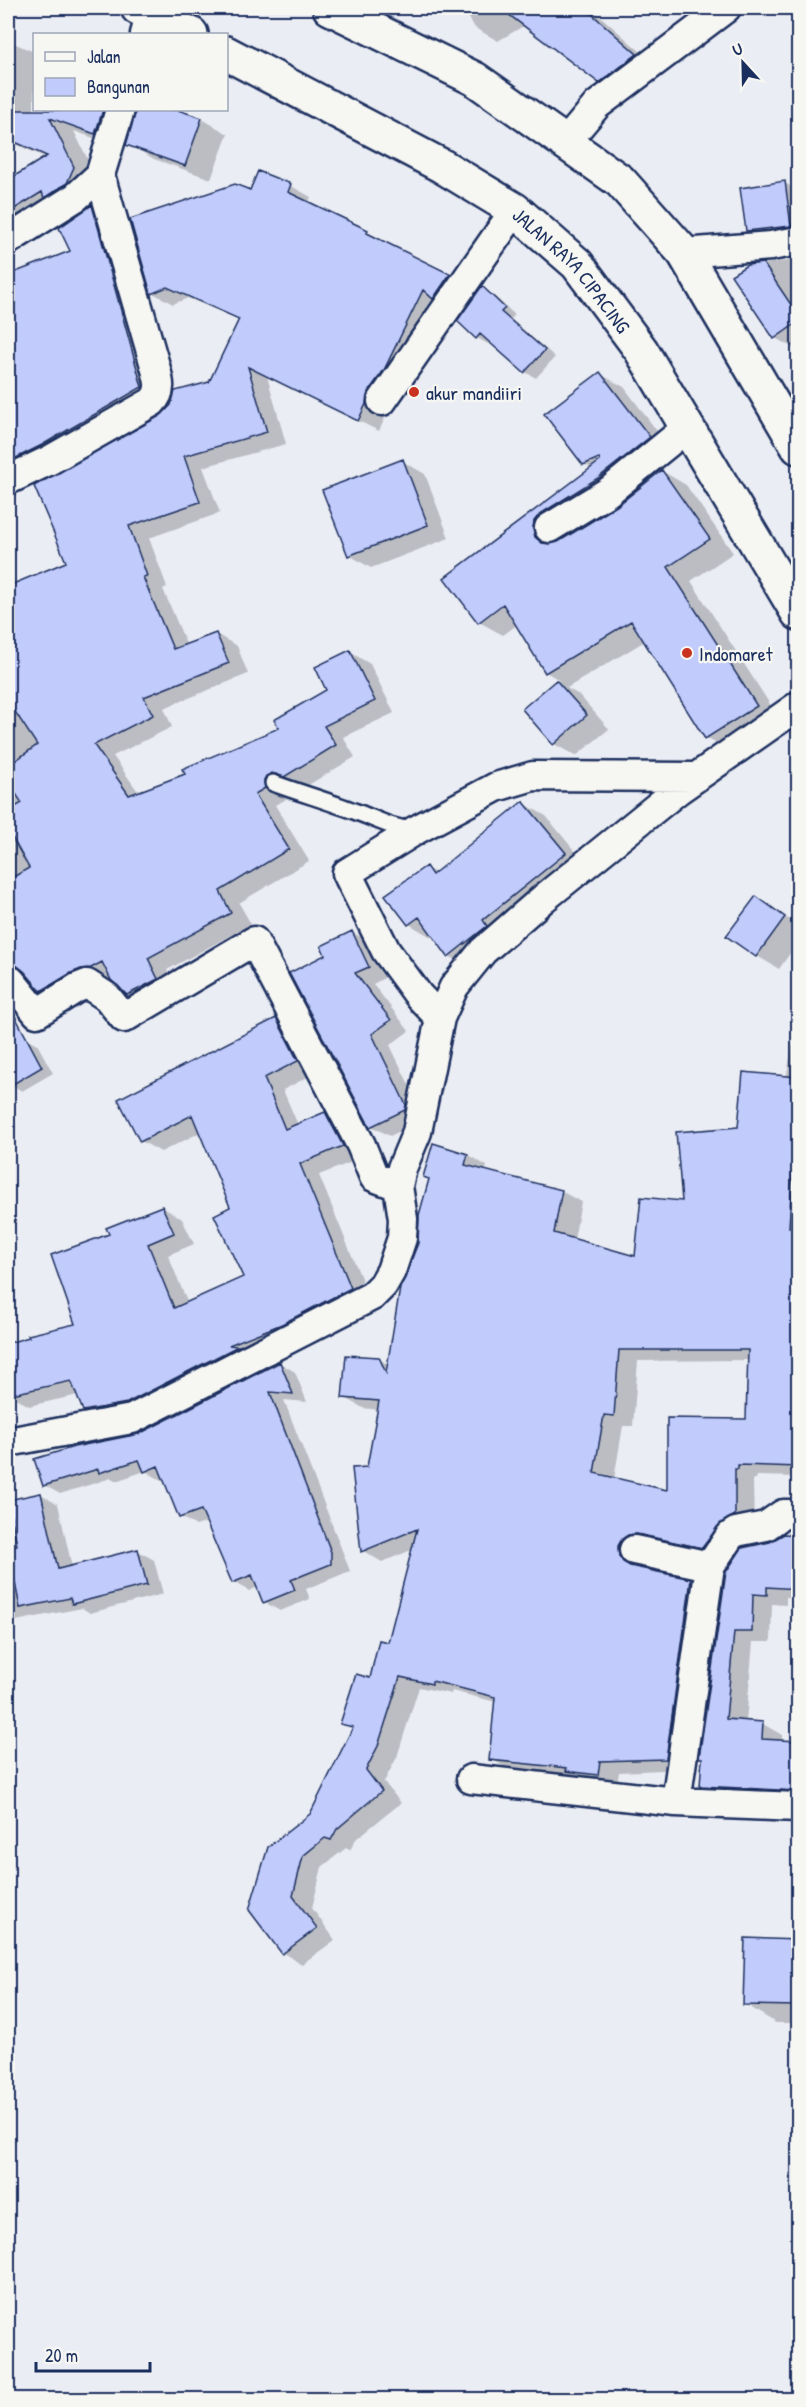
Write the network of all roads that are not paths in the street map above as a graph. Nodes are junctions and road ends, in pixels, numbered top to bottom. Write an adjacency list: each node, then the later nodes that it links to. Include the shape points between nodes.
1 (330, 8): 7 (highway, via 476,79)
2 (726, 8): 7 (street, via 597,105)
3 (145, 18): 4 (highway)
4 (188, 33)
5 (228, 54): 9 (highway, JALAN RAYA CIPACING, via 442,166)
6 (120, 111): 8 (street)
7 (566, 142): 12 (highway, via 620,181)
8 (100, 175): 10 (street, via 76,197); 16 (street, via 154,362 160,387 158,396 50,460)
9 (515, 210): 13 (street); 14 (highway, JALAN RAYA CIPACING, via 577,264 641,350)
10 (8, 240)
11 (798, 241): 12 (street)
12 (684, 253): 15 (highway)
13 (382, 401)
14 (688, 427): 17 (street, via 608,492); 18 (highway, JALAN RAYA CIPACING)
15 (798, 447)
16 (8, 480)
17 (549, 528)
18 (798, 613)
19 (798, 705): 20 (street)
20 (695, 777): 22 (street, via 532,776 496,787); 24 (street, via 483,951 454,987)
21 (273, 783): 22 (lane, via 386,824)
22 (416, 830): 24 (street, via 346,873 386,951)
23 (8, 982): 25 (street, via 37,1012 87,984 107,997 124,1018 254,941 374,1177)
24 (440, 1018): 25 (street, via 417,1132)
25 (398, 1185): 26 (street, via 402,1238 391,1271 372,1296 132,1419)
26 (8, 1442)
27 (798, 1514): 29 (street, via 783,1514 766,1526 736,1532)
28 (634, 1550): 29 (street)
29 (710, 1566): 31 (street)
30 (471, 1779): 31 (street)
31 (676, 1802): 32 (street)
32 (798, 1807)

